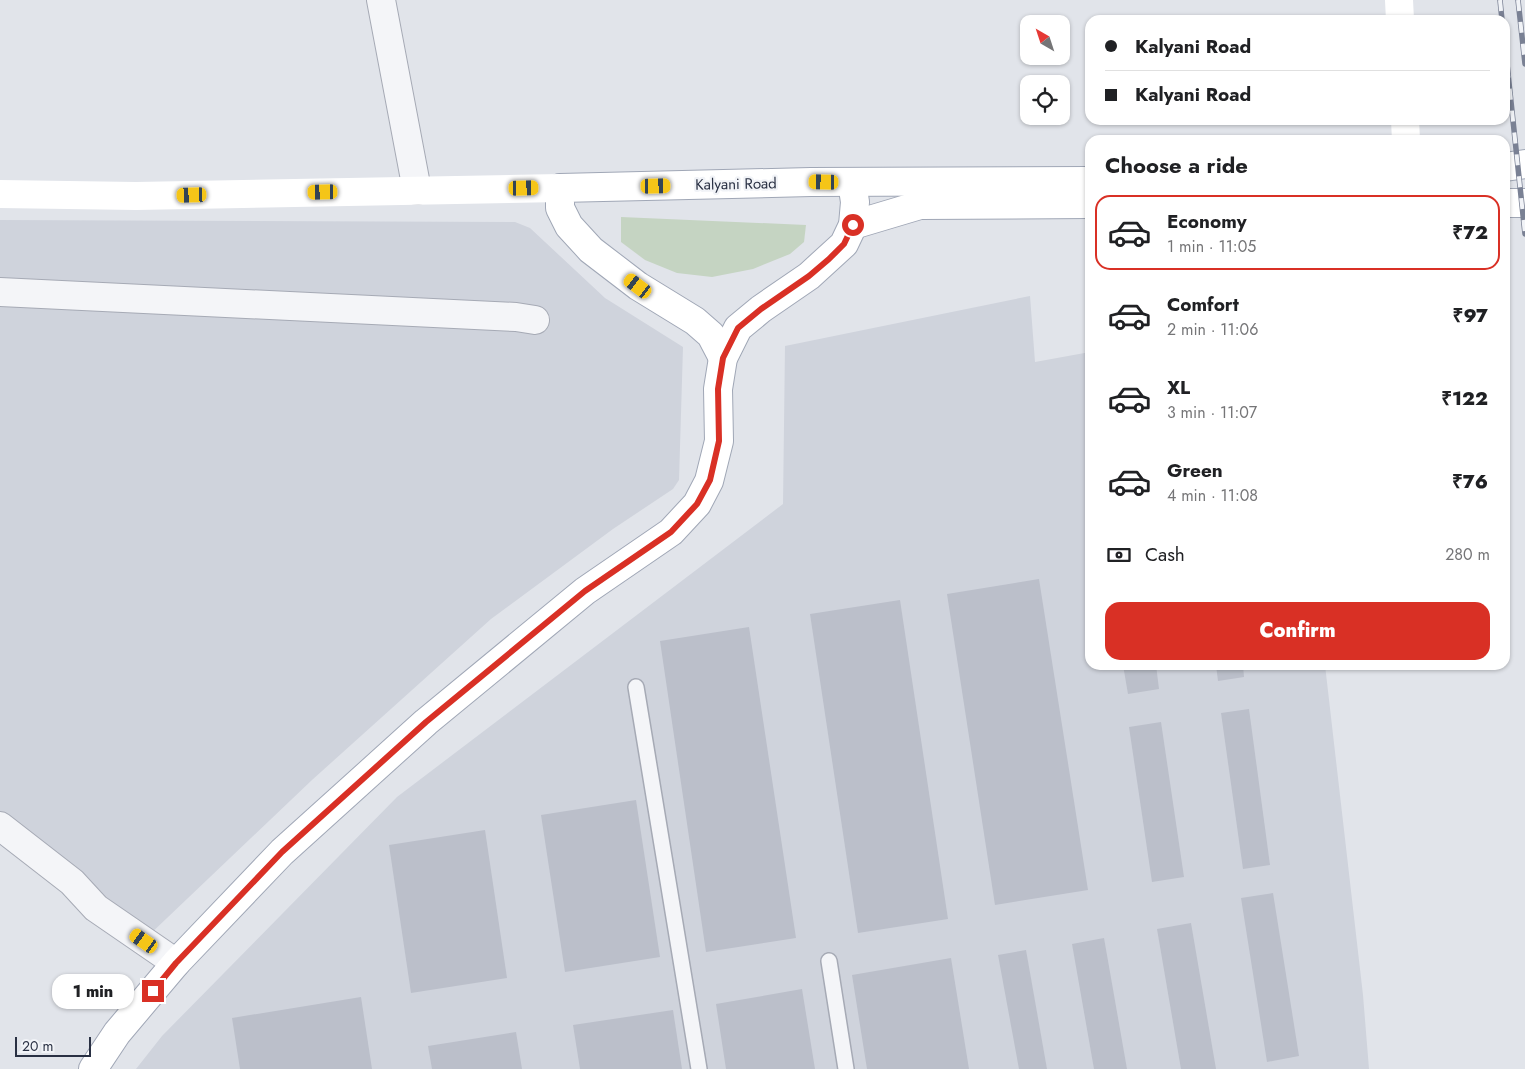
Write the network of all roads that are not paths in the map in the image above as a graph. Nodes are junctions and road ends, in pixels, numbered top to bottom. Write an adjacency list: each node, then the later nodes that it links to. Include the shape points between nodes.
1 (381, 0): 9 (street)
2 (1399, 0): 3 (main road)
3 (1400, 15)
4 (1525, 164): 5 (main road)
5 (1510, 166)
6 (1085, 181): 7 (main road, Kalyani Road)
7 (852, 182): 8 (main road, Kalyani Road); 14 (main road, via 855,202)
8 (560, 188): 9 (main road, Kalyani Road); 17 (main road, via 560,208 569,226 591,250 638,286 696,321 711,335)
9 (417, 190): 10 (main road, Kalyani Road, via 136,196)
10 (0, 194)
11 (1510, 203): 12 (main road)
12 (1525, 203)
13 (1085, 204): 14 (main road, via 920,205)
14 (853, 225): 17 (main road, via 844,244 829,259 738,328)
15 (0, 292): 16 (street, via 516,316)
16 (535, 320)
17 (723, 358): 21 (main road, via 718,389 719,441 710,480 697,504 671,532 585,591 419,728 282,852)
18 (636, 687): 23 (lane)
19 (0, 826): 21 (street, via 72,882 96,908)
20 (829, 961): 24 (lane)
21 (176, 963): 22 (main road, via 117,1033)
22 (93, 1069)
23 (699, 1069)
24 (846, 1069)

